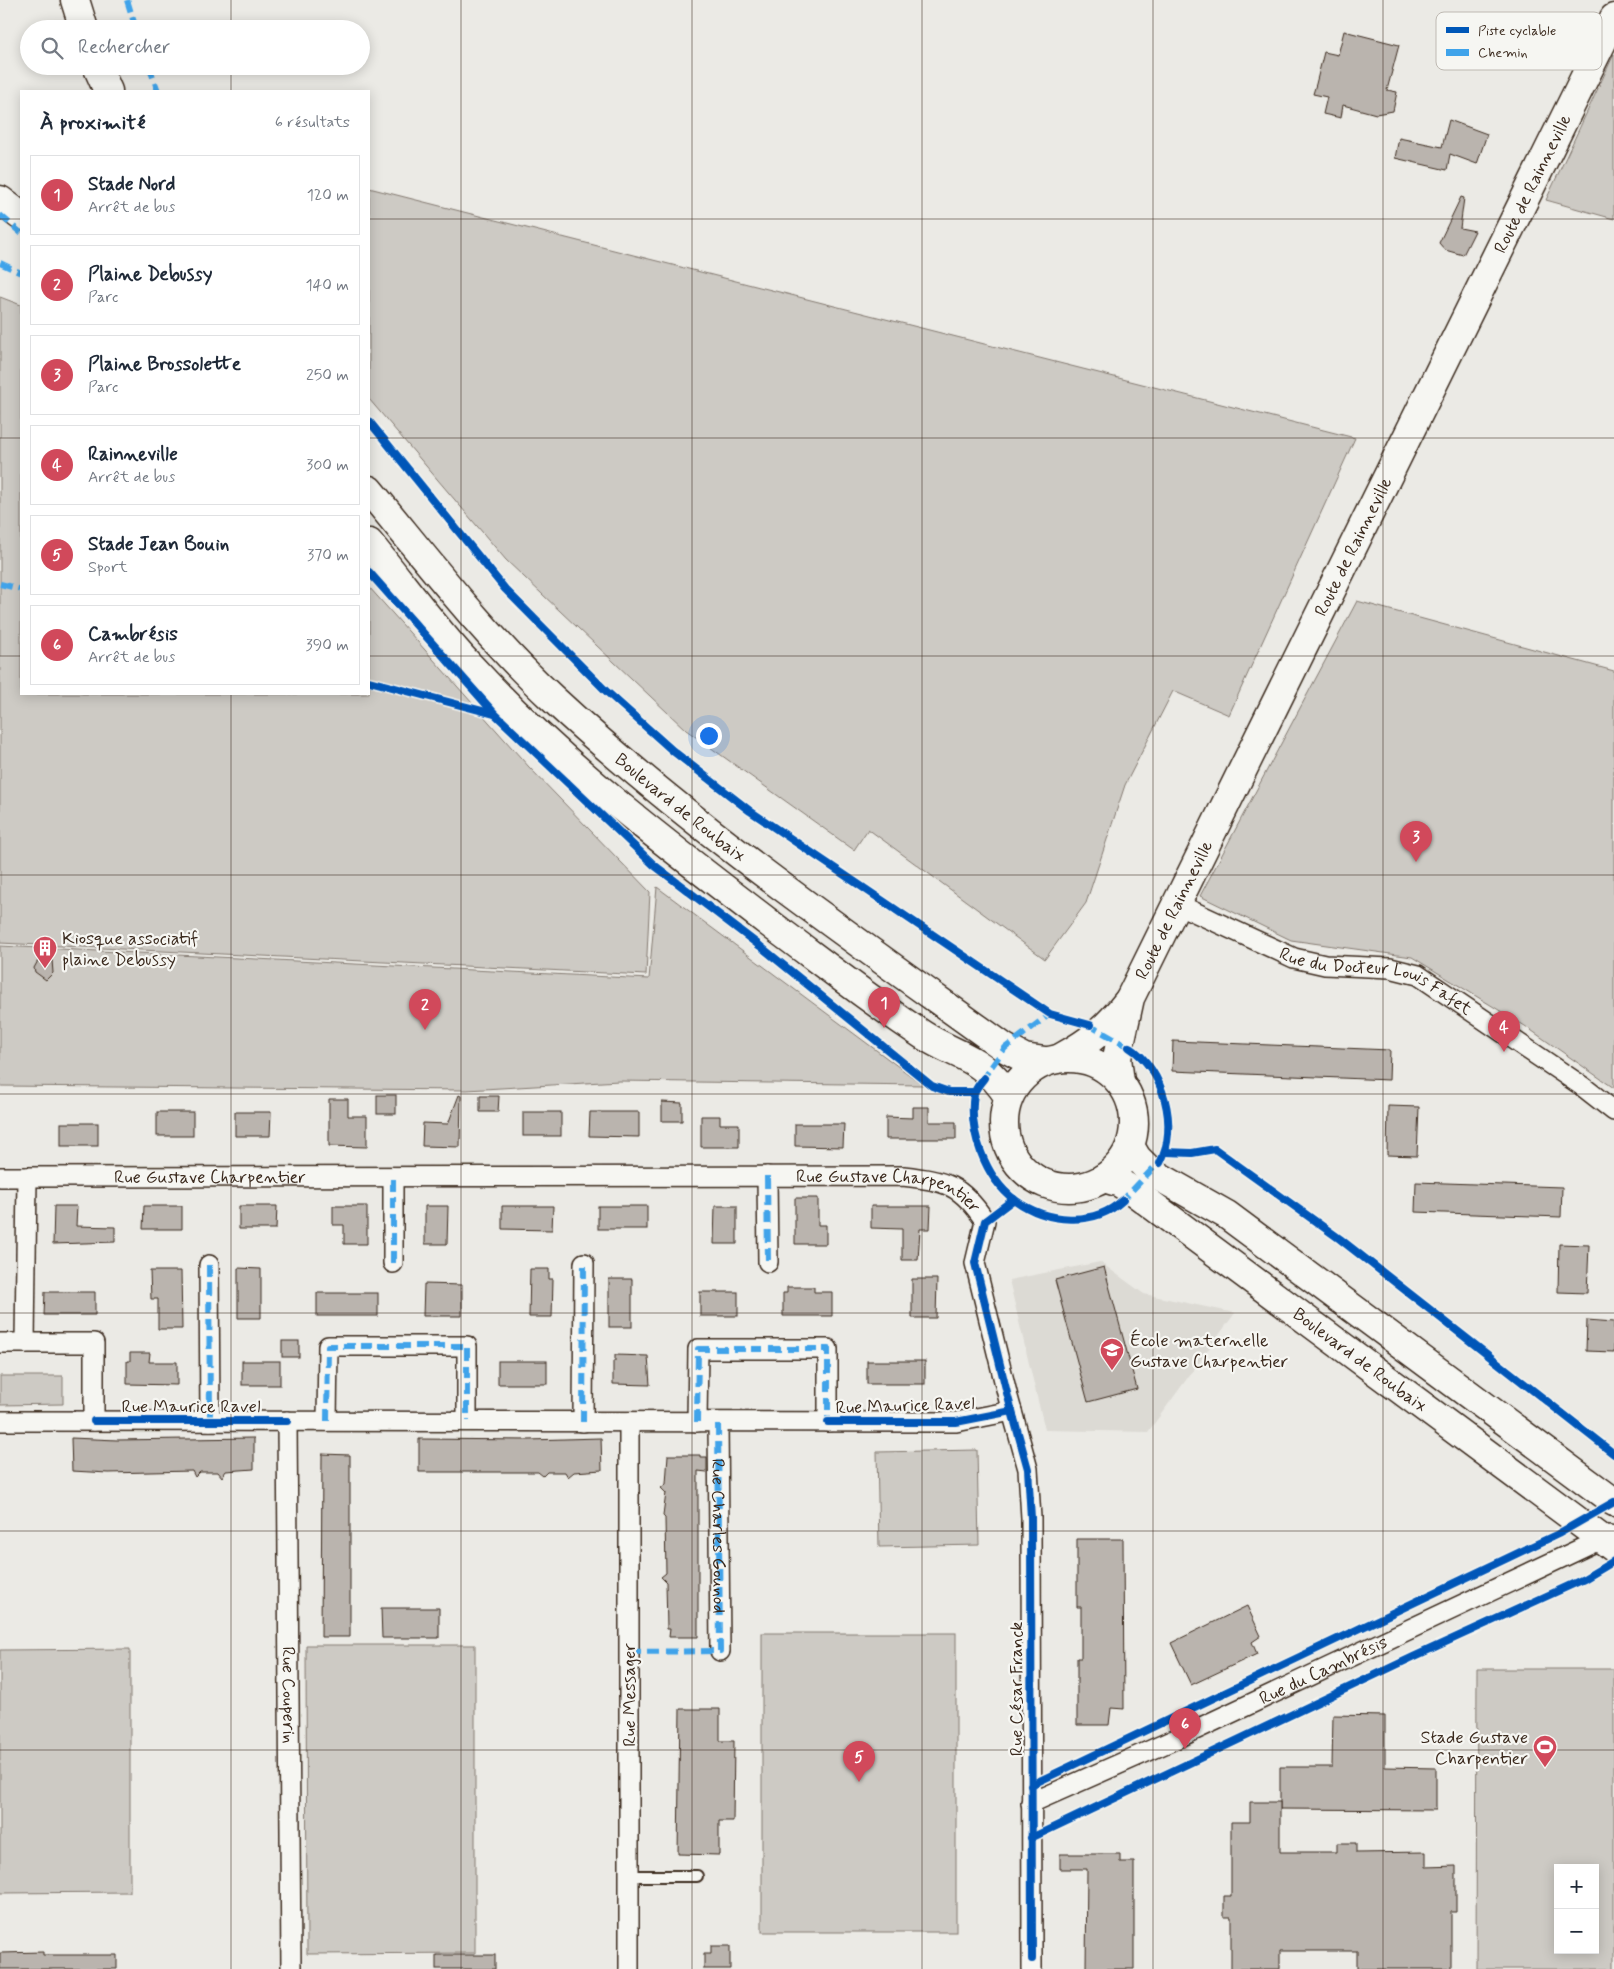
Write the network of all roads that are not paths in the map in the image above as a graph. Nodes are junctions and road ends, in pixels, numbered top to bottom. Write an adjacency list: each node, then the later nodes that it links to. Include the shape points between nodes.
1 (75, 0): 3 (main road)
2 (1614, 18): 4 (main road, Route de Rainneville)
3 (81, 20)
4 (1602, 42)
5 (1588, 70): 12 (main road, Route de Rainneville)
6 (101, 75): 7 (main road)
7 (108, 90)
8 (0, 200): 9 (main road)
9 (20, 215)
10 (370, 491): 14 (main road, Boulevard de Roubaix, via 479,621 551,698 676,806 1005,1048 1024,1058)
11 (370, 543): 16 (main road, Boulevard de Roubaix, via 468,665 625,812 847,981 925,1036 989,1070)
12 (1177, 904): 13 (main road, Route de Rainneville); 17 (street, Rue du Docteur Louis Fafet, via 1294,958 1324,964 1390,968 1418,975)
13 (1130, 998): 14 (main road, via 1091,1041); 15 (main road, Route de Rainneville, via 1118,1058)
14 (1054, 1059): 15 (main road, via 1078,1058 1094,1062); 16 (main road, via 1030,1069)
15 (1120, 1082): 18 (main road, via 1132,1106 1134,1133)
16 (1008, 1096): 23 (main road, via 1003,1132 1019,1166 1033,1178 1050,1186 1068,1188 1087,1186)
17 (1614, 1111)
18 (1130, 1146): 23 (main road, via 1115,1170); 42 (main road, Boulevard de Roubaix, via 1151,1172 1227,1215)
19 (767, 1176): 22 (street, Rue Gustave Charpentier); 24 (street, Rue Gustave Charpentier); 30 (street, Rue Gustave Charpentier, via 904,1176 949,1184 972,1201 985,1221 975,1263)
20 (0, 1177): 21 (street, Rue Gustave Charpentier)
21 (27, 1177): 22 (street, Rue Gustave Charpentier); 29 (street)
22 (394, 1177): 25 (street)
23 (1104, 1178): 43 (main road, Boulevard de Roubaix, via 1134,1190)
24 (768, 1262)
25 (393, 1263)
26 (584, 1263): 37 (street)
27 (209, 1265): 33 (street, Rue Maurice Ravel)
28 (0, 1343): 29 (street)
29 (26, 1343): 32 (street, via 94,1343)
30 (1012, 1411): 41 (street, Rue Maurice Ravel, via 956,1422); 45 (street, Rue César Franck, via 1028,1469 1031,1518)
31 (0, 1420): 32 (street, Rue Maurice Ravel)
32 (94, 1421): 33 (street, Rue Maurice Ravel)
33 (210, 1421): 34 (street, Rue Maurice Ravel)
34 (287, 1421): 35 (street, Rue Maurice Ravel); 48 (street, Rue Couperin)
35 (328, 1421): 36 (street, Rue Maurice Ravel); 36 (street, via 328,1346 467,1346)
36 (467, 1421): 37 (street, Rue Maurice Ravel)
37 (583, 1422): 38 (street, Rue Maurice Ravel)
38 (629, 1422): 39 (street, Rue Maurice Ravel); 46 (street, Rue Messager)
39 (698, 1422): 40 (street, Rue Maurice Ravel); 41 (street, Rue Maurice Ravel, via 698,1349 828,1349)
40 (718, 1422): 41 (street, Rue Maurice Ravel); 44 (street, Rue Charles Gounod)
41 (828, 1422)
42 (1614, 1502)
43 (1610, 1540): 45 (street, Rue du Cambrésis)
44 (720, 1650)
45 (1031, 1803): 50 (street, Rue César Franck)
46 (629, 1876): 47 (lane); 49 (street, Rue Messager)
47 (697, 1876)
48 (291, 1969)
49 (629, 1969)
50 (1032, 1969)

